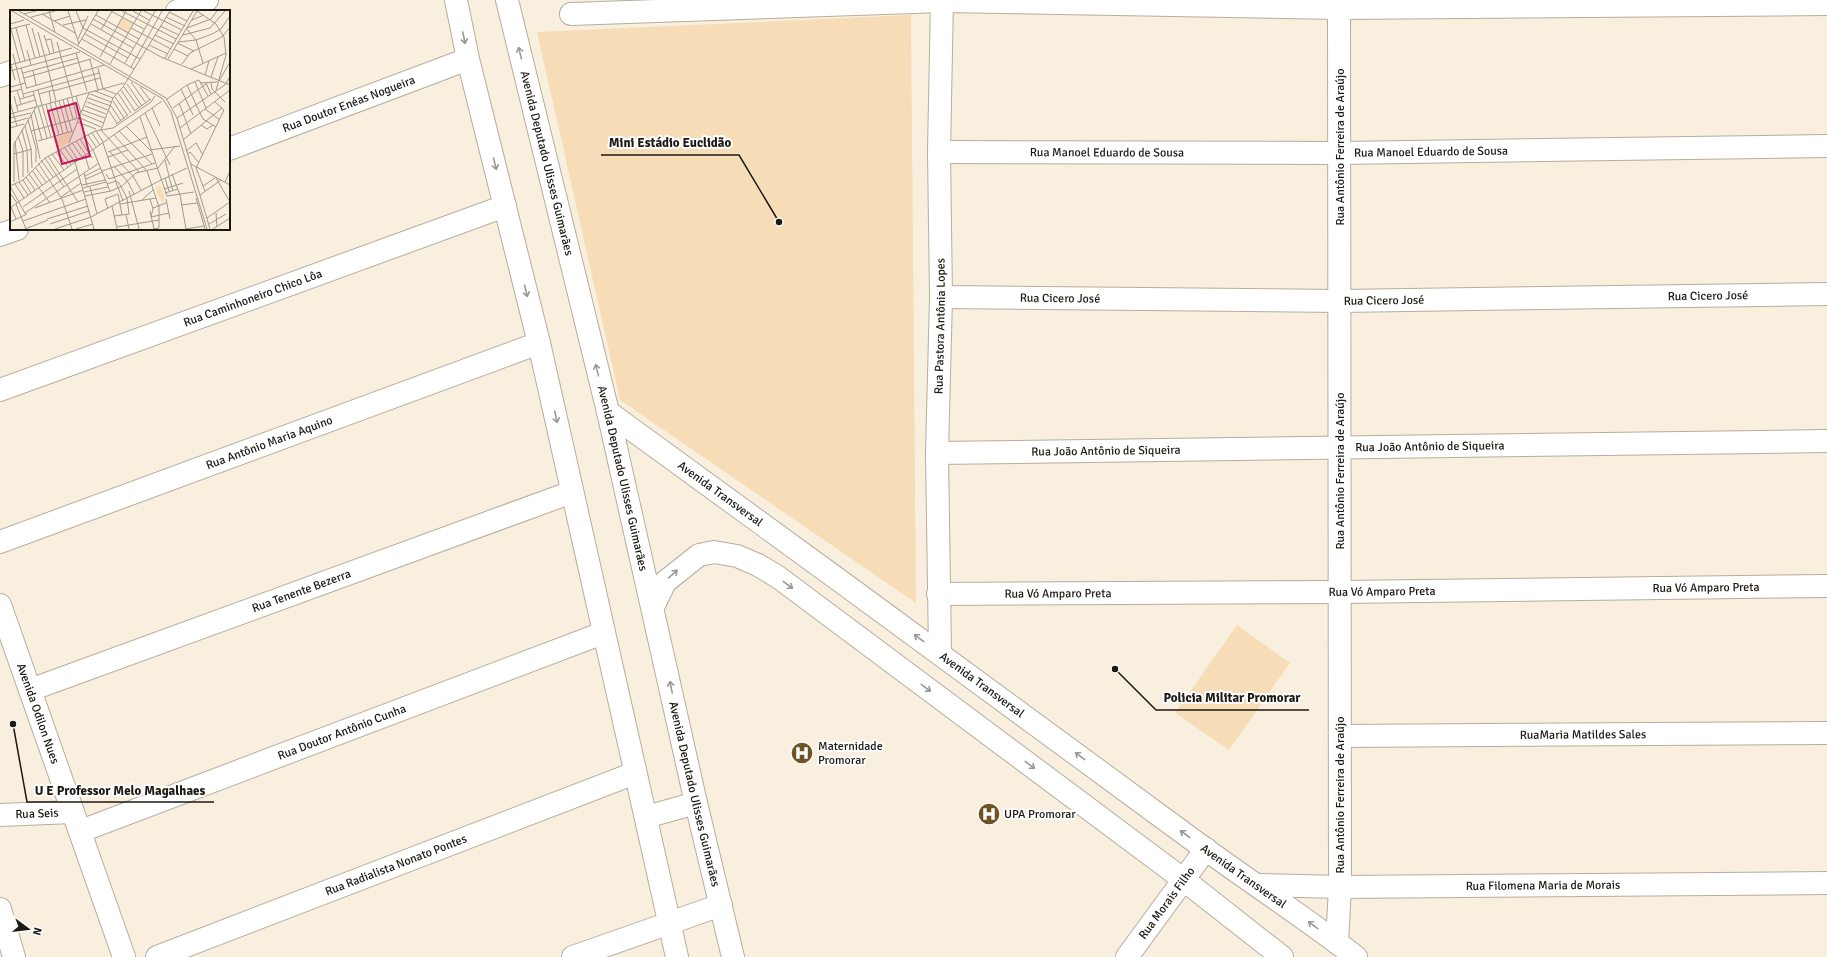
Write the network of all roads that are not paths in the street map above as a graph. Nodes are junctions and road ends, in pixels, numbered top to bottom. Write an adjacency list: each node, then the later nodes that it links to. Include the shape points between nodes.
1 (206, 0): 7 (street)
2 (456, 0): 9 (street, one-way to 9)
3 (506, 0): 24 (street, Avenida Deputado Ulisses Guimarães, one-way to 3)
4 (942, 0): 5 (street); 8 (street); 14 (street, Rua Pastora Antônia Lopes)
5 (1339, 4): 6 (street); 15 (street, Rua Antônio Ferreira de Araújo)
6 (1827, 4)
7 (180, 10)
8 (571, 14)
9 (468, 59): 13 (street, Rua Doutor Enéas Nogueira); 16 (street, one-way to 16)
10 (10, 72): 11 (street)
11 (0, 76)
12 (1827, 146): 15 (street, Rua Manoel Eduardo de Sousa)
13 (230, 149)
14 (939, 152): 15 (street, Rua Manoel Eduardo de Sousa); 20 (street, Rua Pastora Antônia Lopes)
15 (1340, 153): 21 (street, Rua Antônio Ferreira de Araújo)
16 (505, 206): 22 (street, one-way to 22); 23 (street, Rua Caminhoneiro Chico Lôa)
17 (14, 230): 18 (street)
18 (0, 235)
19 (1827, 294): 21 (street, Rua Cicero José)
20 (941, 297): 21 (street, Rua Cicero José); 27 (street, Rua Pastora Antônia Lopes)
21 (1340, 301): 26 (street, Rua Antônio Ferreira de Araújo)
22 (539, 343): 28 (street, one-way to 28); 29 (street, Rua Antônio Maria Aquino)
23 (0, 390)
24 (608, 412): 34 (street, Avenida Deputado Ulisses Guimarães); 36 (street, Avenida Transversal, one-way to 24)
25 (1827, 442): 26 (street, Rua João Antônio de Siqueira)
26 (1340, 448): 27 (street, Rua João Antônio de Siqueira); 31 (street, Rua Antônio Ferreira de Araújo)
27 (937, 453): 32 (street, Rua Pastora Antônia Lopes)
28 (572, 492): 35 (street); 37 (street, Rua Tenente Bezerra)
29 (0, 542)
30 (1827, 586): 31 (street, Rua Vó Amparo Preta)
31 (1340, 592): 32 (street, Rua Vó Amparo Preta); 39 (street, Rua Antônio Ferreira de Araújo)
32 (938, 594): 36 (street, Rua Pastora Antônia Lopes)
33 (0, 605): 37 (street, Avenida Odilon Nues)
34 (653, 607): 41 (street, Avenida Deputado Ulisses Guimarães, one-way to 34); 46 (street, one-way to 46, via 665,582 698,555 714,552 737,556 758,565 785,582)
35 (603, 633): 40 (street); 44 (street, Rua Doutor Antônio Cunha)
36 (940, 652): 45 (street, Avenida Transversal, one-way to 36)
37 (30, 690): 44 (street, Avenida Odilon Nues)
38 (1827, 734): 39 (street, RuaMaria Matildes Sales)
39 (1340, 736): 49 (street, Rua Antônio Ferreira de Araújo)
40 (635, 773): 43 (street); 56 (street, Rua Radialista Nonato Pontes)
41 (696, 803): 43 (street); 50 (street, Avenida Deputado Ulisses Guimarães)
42 (0, 815): 44 (street, Rua Seis)
43 (646, 817): 52 (street)
44 (77, 822): 55 (street, Avenida Odilon Nues)
45 (1206, 849): 46 (street, Rua Morais Filho); 48 (street, Avenida Transversal)
46 (1184, 880): 60 (street, Rua Morais Filho); 61 (street)
47 (1827, 883): 49 (street, Rua Filomena Maria de Morais)
48 (1259, 886): 49 (street, Rua Filomena Maria de Morais); 53 (street, Avenida Transversal, one-way to 48)
49 (1340, 887): 53 (street, Rua Antônio Ferreira de Araújo)
50 (721, 905): 52 (street); 59 (street, Avenida Deputado Ulisses Guimarães)
51 (0, 908): 54 (street)
52 (669, 922): 57 (street); 58 (street)
53 (1337, 943): 62 (street, Avenida Transversal)
54 (14, 957)
55 (124, 957)
56 (157, 957)
57 (573, 957)
58 (676, 957)
59 (733, 957)
60 (1127, 957)
61 (1282, 957)
62 (1356, 957)

